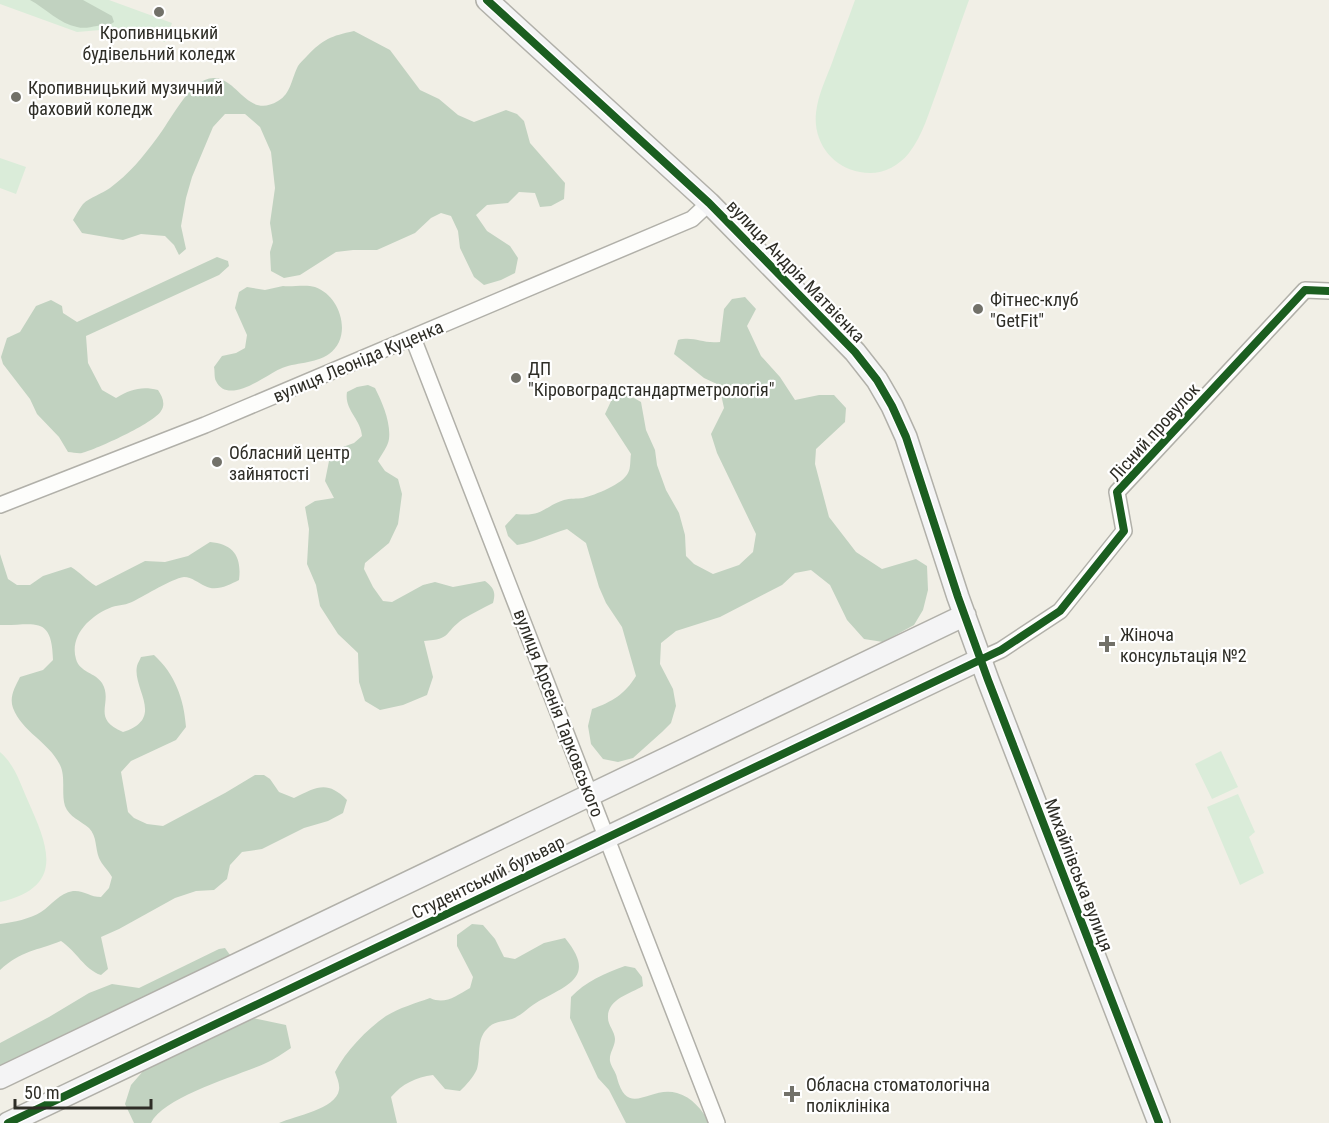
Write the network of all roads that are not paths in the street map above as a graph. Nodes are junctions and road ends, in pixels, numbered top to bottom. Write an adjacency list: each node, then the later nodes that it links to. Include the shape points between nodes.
1 (487, 0): 2 (street, вулиця Андрія Матвієнка)
2 (709, 203): 4 (street, вулиця Леоніда Куценка, via 692,219); 6 (street, вулиця Андрія Матвієнка, via 855,352 877,380 906,437)
3 (1329, 291): 8 (street, Лісний провулок, via 1305,290 1117,492 1124,531 1060,611)
4 (413, 338): 5 (street, вулиця Леоніда Куценка, via 206,425); 9 (street, вулиця Арсенія Тарковського)
5 (0, 505)
6 (965, 615): 7 (street, вулиця Андрія Матвієнка); 9 (street, Студентський бульвар)
7 (974, 637): 8 (street, Михайлівська вулиця)
8 (981, 659): 10 (street, Студентський бульвар); 14 (street, Михайлівська вулиця)
9 (591, 794): 10 (street, вулиця Арсенія Тарковського); 11 (street, Студентський бульвар)
10 (607, 836): 12 (street, Студентський бульвар); 13 (street, вулиця Арсенія Тарковського)
11 (0, 1078)
12 (8, 1123)
13 (717, 1123)
14 (1159, 1123)

